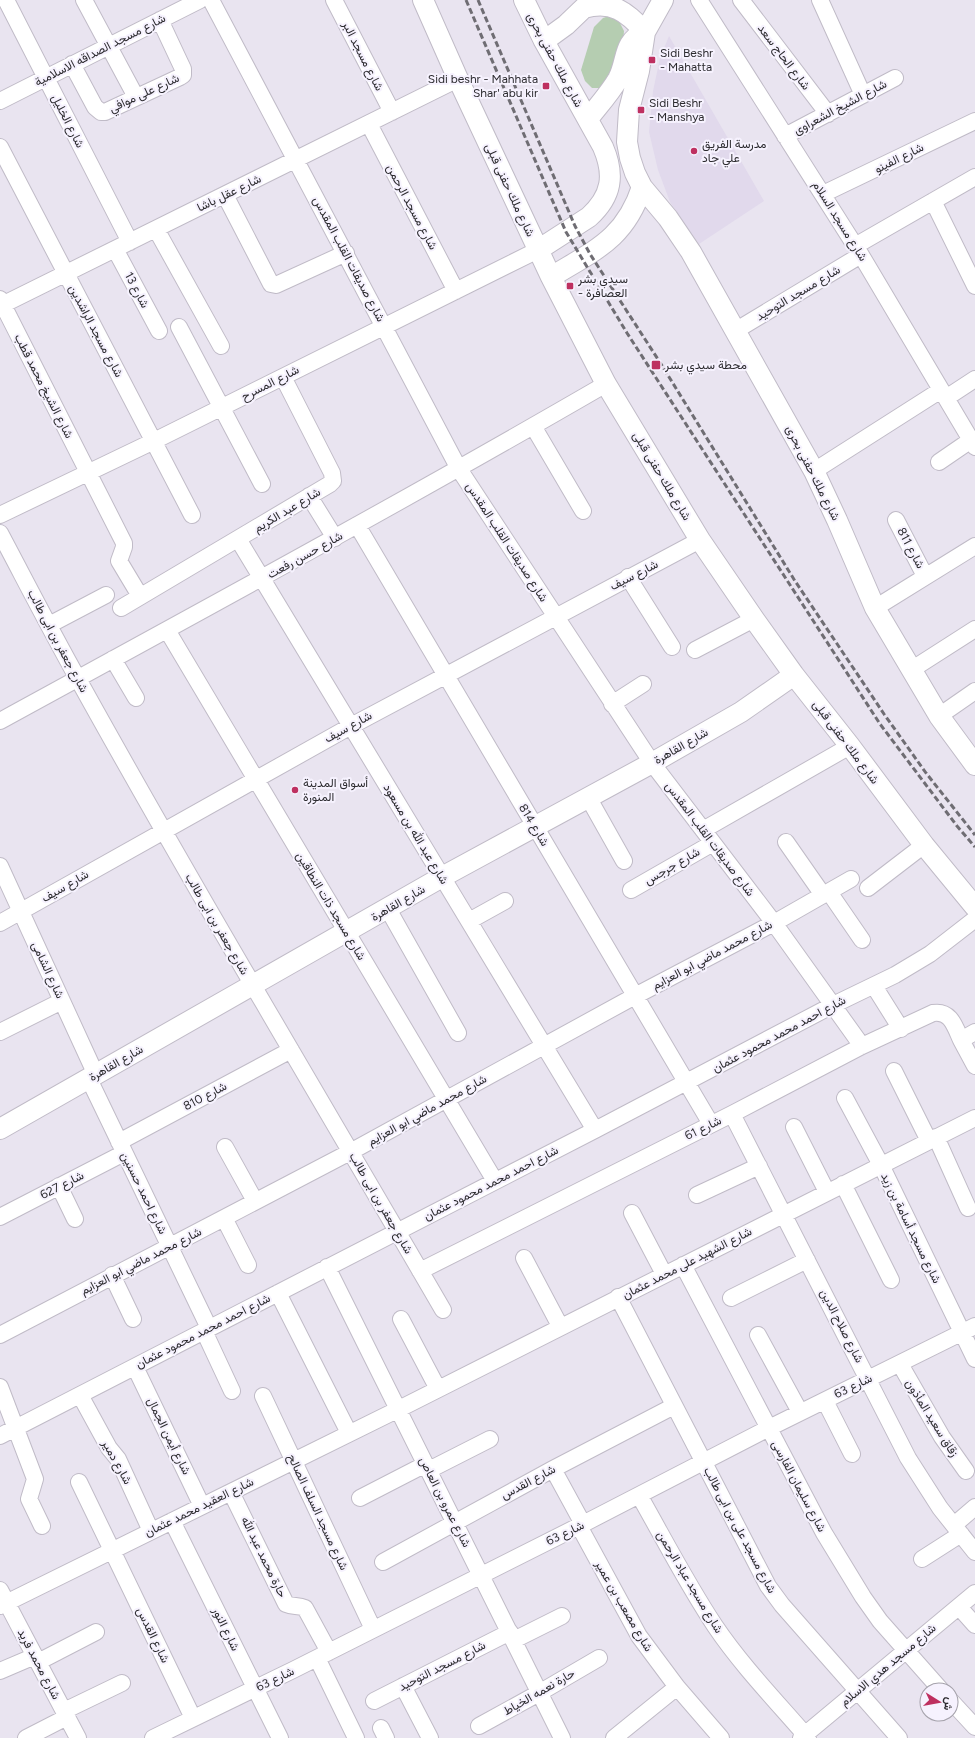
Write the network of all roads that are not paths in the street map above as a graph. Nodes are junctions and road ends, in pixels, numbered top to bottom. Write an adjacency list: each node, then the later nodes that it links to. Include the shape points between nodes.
1 (6, 0): 18 (street, شارع الخليل)
2 (84, 0): 16 (street)
3 (200, 0): 13 (street, شارع مسجد الصداقه الاسلامية)
4 (211, 0): 31 (street, شارع صديقات القلب المقدس)
5 (334, 0): 24 (street, شارع مسجد البر)
6 (423, 0): 20 (street, شارع ملك حفنى قبلى)
7 (524, 0): 15 (street, شارع ملك حفنى بحرى)
8 (663, 0): 14 (street)
9 (699, 0): 29 (street, شارع مسجد السلام)
10 (741, 0): 25 (street, شارع الحاج سعد)
11 (820, 0): 21 (street)
12 (588, 4): 14 (street, via 619,9); 15 (street, via 566,25)
13 (160, 20): 16 (street, شارع مسجد الصداقه الاسلامية); 22 (street, شارع على موافي, via 184,72 180,77)
14 (645, 32): 26 (street, via 629,44 619,77); 33 (street, شارع ملك حفنى بحرى, via 640,71 627,126 630,158)
15 (544, 40): 26 (street, شارع ملك حفنى بحرى)
16 (109, 46): 17 (street, شارع مسجد الصداقه الاسلامية); 22 (street)
17 (72, 64): 18 (street, شارع مسجد الصداقه الاسلامية); 22 (street, شارع على موافي, via 98,110 105,112)
18 (46, 78): 23 (street, شارع مسجد الصداقه الاسلامية); 38 (street, شارع الخليل)
19 (895, 78): 21 (street, شارع الشيخ الشعراوى)
20 (458, 79): 24 (street, شارع عقل باشا); 40 (street, شارع ملك حفنى قبلى)
21 (863, 95): 25 (street, شارع الشيخ الشعراوى)
22 (136, 97)
23 (0, 101)
24 (392, 112): 28 (street, شارع عقل باشا)
25 (828, 114): 29 (street, شارع الشيخ الشعراوى)
26 (588, 119): 40 (street, شارع ملك حفنى بحرى, via 608,160 610,180 605,200 589,217)
27 (975, 121): 34 (street, شارع الفينو)
28 (369, 124): 31 (street, شارع عقل باشا); 46 (street, شارع مسجد الرحمن)
29 (785, 136): 34 (street, شارع مسجد السلام)
30 (0, 147): 43 (street, شارع مسجد الراشدين)
31 (296, 160): 35 (street, شارع عقل باشا); 42 (street, شارع صديقات القلب المقدس)
32 (974, 181): 36 (street, شارع مسجد التوحيد)
33 (642, 186): 44 (street, via 629,218 606,244); 51 (street, شارع ملك حفنى بحرى, via 680,235)
34 (823, 194): 41 (street, شارع مسجد السلام)
35 (224, 195): 37 (street, شارع عقل باشا); 42 (street, via 271,284 276,285)
36 (933, 202): 41 (street, شارع مسجد التوحيد); 45 (street)
37 (156, 229): 38 (street, شارع عقل باشا); 52 (street)
38 (130, 242): 39 (street, شارع عقل باشا)
39 (115, 249): 43 (street, شارع عقل باشا); 50 (street, شارع 13)
40 (538, 250): 44 (street, شارع ملك حفنى قبلى); 46 (street, شارع المسرح)
41 (858, 251): 51 (street, شارع مسجد التوحيد); 56 (street, شارع مسجد السلام)
42 (346, 253): 48 (street, شارع صديقات القلب المقدس)
43 (66, 273): 47 (street, شارع عقل باشا); 59 (street, شارع مسجد الراشدين)
44 (551, 277): 55 (street, شارع ملك حفنى قبلى)
45 (975, 286)
46 (456, 291): 48 (street, شارع المسرح)
47 (1, 304): 64 (street, شارع الشيخ محمد قطب)
48 (384, 326): 53 (street, شارع المسرح); 62 (street, شارع صديقات القلب المقدس)
49 (179, 327): 57 (street)
50 (159, 330)
51 (735, 331): 63 (street, شارع ملك حفنى بحرى)
52 (221, 346)
53 (283, 376): 57 (street, شارع المسرح); 66 (street, شارع عبد الكريم, via 334,478 330,484)
54 (975, 379): 56 (street)
55 (606, 384): 58 (street, شارع حسن رفعت); 75 (street, شارع ملك حفنى قبلى)
56 (944, 394): 60 (street, شارع مسجد السلام); 63 (street)
57 (221, 407): 59 (street, شارع المسرح); 65 (street)
58 (533, 426): 62 (street, شارع حسن رفعت); 67 (street)
59 (154, 441): 64 (street, شارع المسرح); 69 (street, شارع مسجد الراشدين)
60 (973, 443): 61 (street)
61 (938, 462)
62 (459, 469): 71 (street, شارع حسن رفعت); 84 (street, شارع صديقات القلب المقدس)
63 (814, 471): 83 (street, شارع ملك حفنى بحرى)
64 (89, 472): 68 (street, شارع المسرح); 81 (street, via 124,543 119,561)
65 (262, 484)
66 (309, 496): 73 (street); 74 (street, شارع عبد الكريم)
67 (583, 511)
68 (0, 515)
69 (192, 515)
70 (896, 520): 77 (street, شارع 811)
71 (357, 526): 73 (street, شارع حسن رفعت); 93 (street, شارع 814)
72 (0, 532): 86 (street, شارع جعفر بن ابى طالب)
73 (335, 538): 79 (street, شارع حسن رفعت)
74 (238, 539): 79 (street, شارع عبد الله بن مسعود); 81 (street, شارع عبد الكريم)
75 (700, 540): 78 (street, شارع سيف); 85 (street, شارع ملك حفنى قبلى)
76 (975, 546): 77 (street, شارع 811)
77 (925, 576): 83 (street, شارع 811)
78 (628, 577): 84 (street, شارع سيف); 89 (street)
79 (262, 578): 88 (street, شارع حسن رفعت); 102 (street, شارع عبد الله بن مسعود)
80 (106, 595): 86 (street)
81 (140, 596): 82 (street, شارع عبد الكريم)
82 (121, 608)
83 (874, 608): 92 (street, شارع ملك حفنى بحرى)
84 (555, 616): 93 (street, شارع سيف); 99 (street, شارع صديقات القلب المقدس)
85 (754, 619): 90 (street); 94 (street, شارع ملك حفنى قبلى)
86 (49, 625): 95 (street, شارع جعفر بن ابى طالب)
87 (975, 629): 92 (street)
88 (167, 630): 91 (street, شارع حسن رفعت); 106 (street, شارع مسجد ذات النطاقين)
89 (672, 647)
90 (695, 650)
91 (113, 660): 95 (street, شارع حسن رفعت); 98 (street)
92 (911, 670): 100 (street, شارع ملك حفنى بحرى)
93 (445, 674): 102 (street, شارع سيف); 108 (street, شارع 814)
94 (794, 675): 103 (street, شارع ملك حفنى قبلى); 104 (street, شارع القاهرة, via 741,712)
95 (78, 679): 101 (street, شارع حسن رفعت); 109 (street, شارع جعفر بن ابى طالب)
96 (643, 684): 99 (street)
97 (975, 691): 100 (street)
98 (136, 698)
99 (612, 704): 104 (street, شارع صديقات القلب المقدس)
100 (939, 716): 105 (street, شارع ملك حفنى بحرى)
101 (0, 721)
102 (351, 726): 106 (street, شارع سيف); 116 (street, شارع عبد الله بن مسعود)
103 (850, 746): 110 (street); 113 (street, شارع ملك حفنى قبلى)
104 (652, 763): 107 (street, شارع القاهرة); 110 (street, شارع صديقات القلب المقدس)
105 (975, 765)
106 (255, 779): 109 (street, شارع سيف); 129 (street, شارع مسجد ذات النطاقين)
107 (588, 797): 108 (street, شارع القاهرة); 114 (street)
108 (535, 826): 116 (street, شارع القاهرة); 133 (street, شارع 814)
109 (164, 830): 124 (street, شارع سيف); 131 (street, شارع جعفر بن ابى طالب)
110 (703, 830): 112 (street, شارع صديقات القلب المقدس)
111 (786, 842): 120 (street)
112 (713, 843): 119 (street, شارع جرجس); 128 (street, شارع صديقات القلب المقدس)
113 (924, 845): 118 (street); 122 (street, شارع ملك حفنى قبلى)
114 (624, 861)
115 (0, 866): 124 (street, شارع الشامى)
116 (442, 877): 123 (street, شارع القاهرة); 126 (street, شارع عبد الله بن مسعود)
117 (851, 879): 120 (street, شارع محمد ماضي ابو العزايم)
118 (868, 888)
119 (631, 890)
120 (826, 893): 128 (street, شارع محمد ماضي ابو العزايم); 130 (street)
121 (504, 901): 126 (street)
122 (975, 906)
123 (388, 909): 129 (street, شارع القاهرة); 138 (street)
124 (21, 911): 127 (street, شارع سيف); 134 (street, شارع الشامى)
125 (975, 919): 132 (street, شارع احمد محمد محمود عثمان, via 918,962)
126 (469, 921): 140 (street, شارع عبد الله بن مسعود)
127 (0, 923)
128 (774, 923): 133 (street, شارع محمد ماضي ابو العزايم); 135 (street, شارع صديقات القلب المقدس)
129 (346, 932): 131 (street, شارع القاهرة); 148 (street, شارع مسجد ذات النطاقين)
130 (862, 940)
131 (252, 986): 142 (street, شارع جعفر بن ابى طالب); 145 (street, شارع القاهرة)
132 (874, 986): 135 (street, شارع احمد محمد محمود عثمان); 136 (street)
133 (635, 996): 140 (street, شارع محمد ماضي ابو العزايم); 146 (street, شارع 814)
134 (62, 1001): 137 (street); 145 (street, شارع الشامى)
135 (833, 1005): 141 (street, شارع صديقات القلب المقدس); 146 (street, شارع احمد محمد محمود عثمان)
136 (901, 1029): 139 (street, شارع 61, via 939,1012 949,1016); 141 (street, شارع 61)
137 (0, 1032)
138 (458, 1033)
139 (968, 1036): 143 (street, شارع 61)
140 (544, 1045): 148 (street, شارع محمد ماضي ابو العزايم); 154 (street, شارع عبد الله بن مسعود)
141 (862, 1046): 149 (street, شارع 61)
142 (291, 1050): 156 (street, شارع 810); 158 (street, شارع جعفر بن ابى طالب)
143 (975, 1066)
144 (894, 1071): 155 (street)
145 (92, 1077): 153 (street, شارع القاهرة); 156 (street, شارع احمد حسنين)
146 (687, 1082): 151 (street, شارع 814); 154 (street, شارع احمد محمد محمود عثمان)
147 (845, 1098): 159 (street, شارع مسجد أسامة بن زيد)
148 (446, 1099): 158 (street, شارع محمد ماضي ابو العزايم); 161 (street, شارع مسجد ذات النطاقين)
149 (732, 1114): 151 (street, شارع 61); 160 (street, شارع صلاح الدين)
150 (975, 1118): 155 (street, شارع الشهيد على محمد عثمان)
151 (711, 1124): 180 (street, شارع 61)
152 (794, 1127): 164 (street)
153 (0, 1129)
154 (595, 1130): 161 (street, شارع احمد محمد محمود عثمان)
155 (933, 1139): 159 (street, شارع الشهيد على محمد عثمان); 167 (street)
156 (122, 1147): 163 (street, شارع 627); 174 (street, شارع احمد حسنين)
157 (225, 1147): 166 (street)
158 (352, 1151): 166 (street, شارع محمد ماضي ابو العزايم); 173 (street, شارع جعفر بن ابى طالب)
159 (881, 1165): 162 (street, شارع الشهيد على محمد عثمان); 192 (street, شارع مسجد أسامة بن زيد)
160 (759, 1166): 165 (street); 169 (street, شارع صلاح الدين)
161 (495, 1181): 173 (street, شارع احمد محمد محمود عثمان)
162 (843, 1184): 164 (street, شارع الشهيد على محمد عثمان); 183 (street)
163 (59, 1186): 170 (street, شارع 627); 172 (street)
164 (826, 1192): 169 (street, شارع الشهيد على محمد عثمان)
165 (697, 1195)
166 (256, 1201): 171 (street, شارع محمد ماضي ابو العزايم)
167 (968, 1208)
168 (632, 1213): 181 (street)
169 (784, 1214): 176 (street, شارع صلاح الدين); 178 (street, شارع الشهيد على محمد عثمان)
170 (0, 1217)
171 (224, 1218): 174 (street, شارع محمد ماضي ابو العزايم); 177 (street)
172 (75, 1219)
173 (397, 1231): 179 (street, شارع احمد محمد محمود عثمان); 180 (street, شارع جعفر بن ابى طالب)
174 (170, 1246): 182 (street, شارع محمد ماضي ابو العزايم); 191 (street, شارع احمد حسنين)
175 (524, 1258): 190 (street)
176 (807, 1260): 186 (street); 198 (street, شارع صلاح الدين)
177 (248, 1265)
178 (683, 1265): 181 (street, شارع الشهيد على محمد عثمان); 209 (street, شارع سليمان الفارسى)
179 (327, 1267): 184 (street, شارع احمد محمد محمود عثمان); 206 (street, شارع عمرو بن العاص)
180 (420, 1271): 187 (street, شارع جعفر بن ابى طالب)
181 (664, 1274): 185 (street, شارع الشهيد على محمد عثمان)
182 (112, 1275): 189 (street); 193 (street, شارع محمد ماضي ابو العزايم)
183 (891, 1280)
184 (278, 1293): 191 (street, شارع احمد محمد محمود عثمان); 210 (street)
185 (618, 1297): 190 (street, شارع الشهيد على محمد عثمان); 205 (street, شارع مسجد على بن ابى طالب)
186 (731, 1298)
187 (442, 1310)
188 (401, 1318): 200 (street)
189 (133, 1319)
190 (560, 1326): 200 (street, شارع الشهيد على محمد عثمان)
191 (207, 1330): 197 (street, شارع احمد محمد محمود عثمان); 201 (street, شارع احمد حسنين)
192 (968, 1330): 195 (street, شارع مسجد أسامة بن زيد); 196 (street, شارع 63)
193 (0, 1335)
194 (758, 1335): 207 (street)
195 (975, 1359)
196 (900, 1364): 198 (street, شارع 63); 218 (street, زقاق سعيد المأذون, via 942,1437)
197 (135, 1366): 202 (street, شارع احمد محمد محمود عثمان); 223 (street, شارع أيمن الجمال)
198 (868, 1378): 204 (street, شارع 63); 230 (street, شارع صلاح الدين, via 908,1458)
199 (0, 1387): 208 (street)
200 (438, 1389): 206 (street, شارع الشهيد على محمد عثمان)
201 (232, 1391)
202 (80, 1395): 208 (street, شارع احمد محمد محمود عثمان); 229 (street, شارع دمير, via 109,1448 118,1459)
203 (263, 1396): 214 (street, شارع مسجد السلف الصالح)
204 (824, 1400): 207 (street, شارع 63); 213 (street)
205 (674, 1406): 215 (street, شارع مسجد على بن ابى طالب); 217 (street, شارع القدس)
206 (399, 1409): 210 (street, شارع العقيد محمد عثمان); 216 (street, شارع عمرو بن العاص)
207 (800, 1412): 209 (street, شارع 63)
208 (15, 1428): 211 (street, شارع احمد محمد محمود عثمان); 228 (street, via 34,1479 28,1499)
209 (769, 1428): 215 (street, شارع 63); 244 (street, شارع سليمان الفارسى, via 824,1533 880,1621)
210 (349, 1433): 214 (street, شارع العقيد محمد عثمان)
211 (0, 1436)
212 (490, 1439): 216 (street)
213 (852, 1454)
214 (294, 1461): 220 (street, شارع العقيد محمد عثمان); 241 (street, شارع مسجد السلف الصالح)
215 (703, 1462): 221 (street, شارع 63); 254 (street, شارع مسجد على بن ابى طالب, via 768,1586 782,1606)
216 (428, 1467): 222 (street); 226 (street, شارع عمرو بن العاص)
217 (553, 1469): 226 (street, شارع القدس); 227 (street, شارع مصعب بن عمير)
218 (966, 1471)
219 (79, 1482): 231 (street, شارع القدس)
220 (231, 1492): 223 (street, شارع العقيد محمد عثمان); 245 (street, حارة محمد عبد الله, via 286,1604 305,1608)
221 (639, 1495): 227 (street, شارع 63); 262 (street, شارع مسجد عباد الرحمن, via 716,1627)
222 (360, 1498)
223 (202, 1506): 225 (street, شارع العقيد محمد عثمان)
224 (975, 1507): 230 (street)
225 (172, 1521): 229 (street, شارع العقيد محمد عثمان); 253 (street, شارع النور)
226 (455, 1522): 234 (street, شارع القدس); 235 (street, شارع عمرو بن العاص)
227 (581, 1525): 235 (street, شارع 63); 252 (street, شارع مصعب بن عمير, via 639,1636)
228 (42, 1526)
229 (151, 1530): 231 (street, شارع العقيد محمد عثمان)
230 (957, 1530): 232 (street, شارع صلاح الدين); 233 (street)
231 (112, 1551): 237 (street, شارع العقيد محمد عثمان); 259 (street, شارع القدس)
232 (975, 1552)
233 (922, 1559)
234 (383, 1562)
235 (482, 1575): 241 (street, شارع 63); 243 (street, شارع عمرو بن العاص)
236 (975, 1594): 238 (street, شارع مسجد هدي الاسلام)
237 (2, 1599): 247 (street, شارع محمد فريد)
238 (959, 1606): 240 (street); 244 (street, شارع مسجد هدي الاسلام)
239 (562, 1616): 243 (street, شارع مسجد التوحيد)
240 (975, 1625)
241 (373, 1629): 245 (street, شارع 63)
242 (96, 1632): 247 (street)
243 (512, 1636): 251 (street, شارع مسجد التوحيد); 255 (street, شارع عمرو بن العاص)
244 (905, 1650): 249 (street, شارع سليمان الفارسى); 254 (street, شارع مسجد هدي الاسلام)
245 (323, 1655): 253 (street, شارع 63); 267 (street)
246 (599, 1658): 255 (street, حارة نعمه الخياط)
247 (36, 1659): 248 (street); 258 (street, شارع محمد فريد)
248 (0, 1672)
249 (934, 1682)
250 (122, 1683): 258 (street)
251 (403, 1686): 256 (street, شارع مسجد التوحيد); 268 (street)
252 (677, 1687): 270 (street); 271 (street, شارع مصعب بن عمير)
253 (255, 1688): 259 (street, شارع 63); 266 (street, شارع النور)
254 (857, 1691): 262 (street, شارع مسجد هدي الاسلام); 272 (street, شارع مسجد على بن ابى طالب)
255 (540, 1693): 260 (street, حارة نعمه الخياط); 269 (street, شارع عمرو بن العاص)
256 (374, 1701)
257 (959, 1710): 261 (street)
258 (65, 1714): 263 (street); 264 (street, شارع محمد فريد)
259 (193, 1718): 265 (street, شارع 63)
260 (479, 1726)
261 (975, 1727)
262 (805, 1737)
263 (26, 1738)
264 (78, 1738)
265 (153, 1738)
266 (280, 1738)
267 (356, 1738)
268 (430, 1738)
269 (562, 1738)
270 (614, 1738)
271 (721, 1738)
272 (899, 1738)

